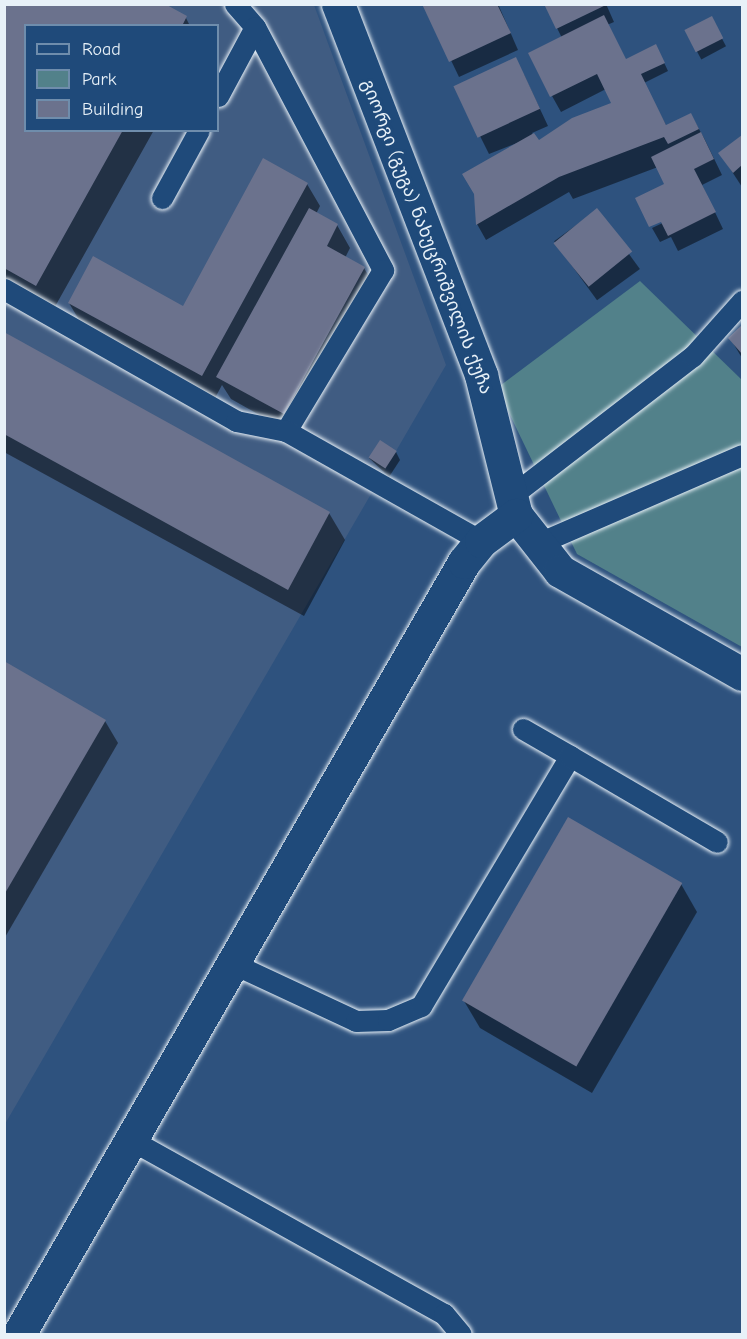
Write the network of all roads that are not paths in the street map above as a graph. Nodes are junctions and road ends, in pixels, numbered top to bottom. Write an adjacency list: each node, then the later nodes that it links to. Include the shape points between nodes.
1 (235, 4): 3 (lane)
2 (338, 4): 11 (street, გიორგი (გუგა) ნახუცრიშვილის ქუჩა, via 481,375)
3 (255, 27): 4 (lane); 9 (lane, via 383,270)
4 (219, 94)
5 (198, 132): 6 (lane)
6 (162, 198)
7 (4, 290): 9 (lane, via 236,421)
8 (742, 301): 11 (lane, via 693,356)
9 (286, 431): 12 (lane)
10 (742, 455): 13 (lane)
11 (514, 506): 12 (street); 13 (street, გიორგი (გუგა) ნახუცრიშვილის ქუჩა)
12 (481, 541): 18 (street)
13 (539, 543): 14 (street, გიორგი (გუგა) ნახუცრიშვილის ქუჩა, via 560,571)
14 (742, 674)
15 (523, 729): 16 (lane)
16 (570, 756): 17 (lane); 18 (lane, via 421,1006 388,1020 356,1021)
17 (717, 842)
18 (236, 965): 19 (street)
19 (133, 1141): 20 (street); 21 (lane, via 444,1314)
20 (19, 1335)
21 (461, 1335)

